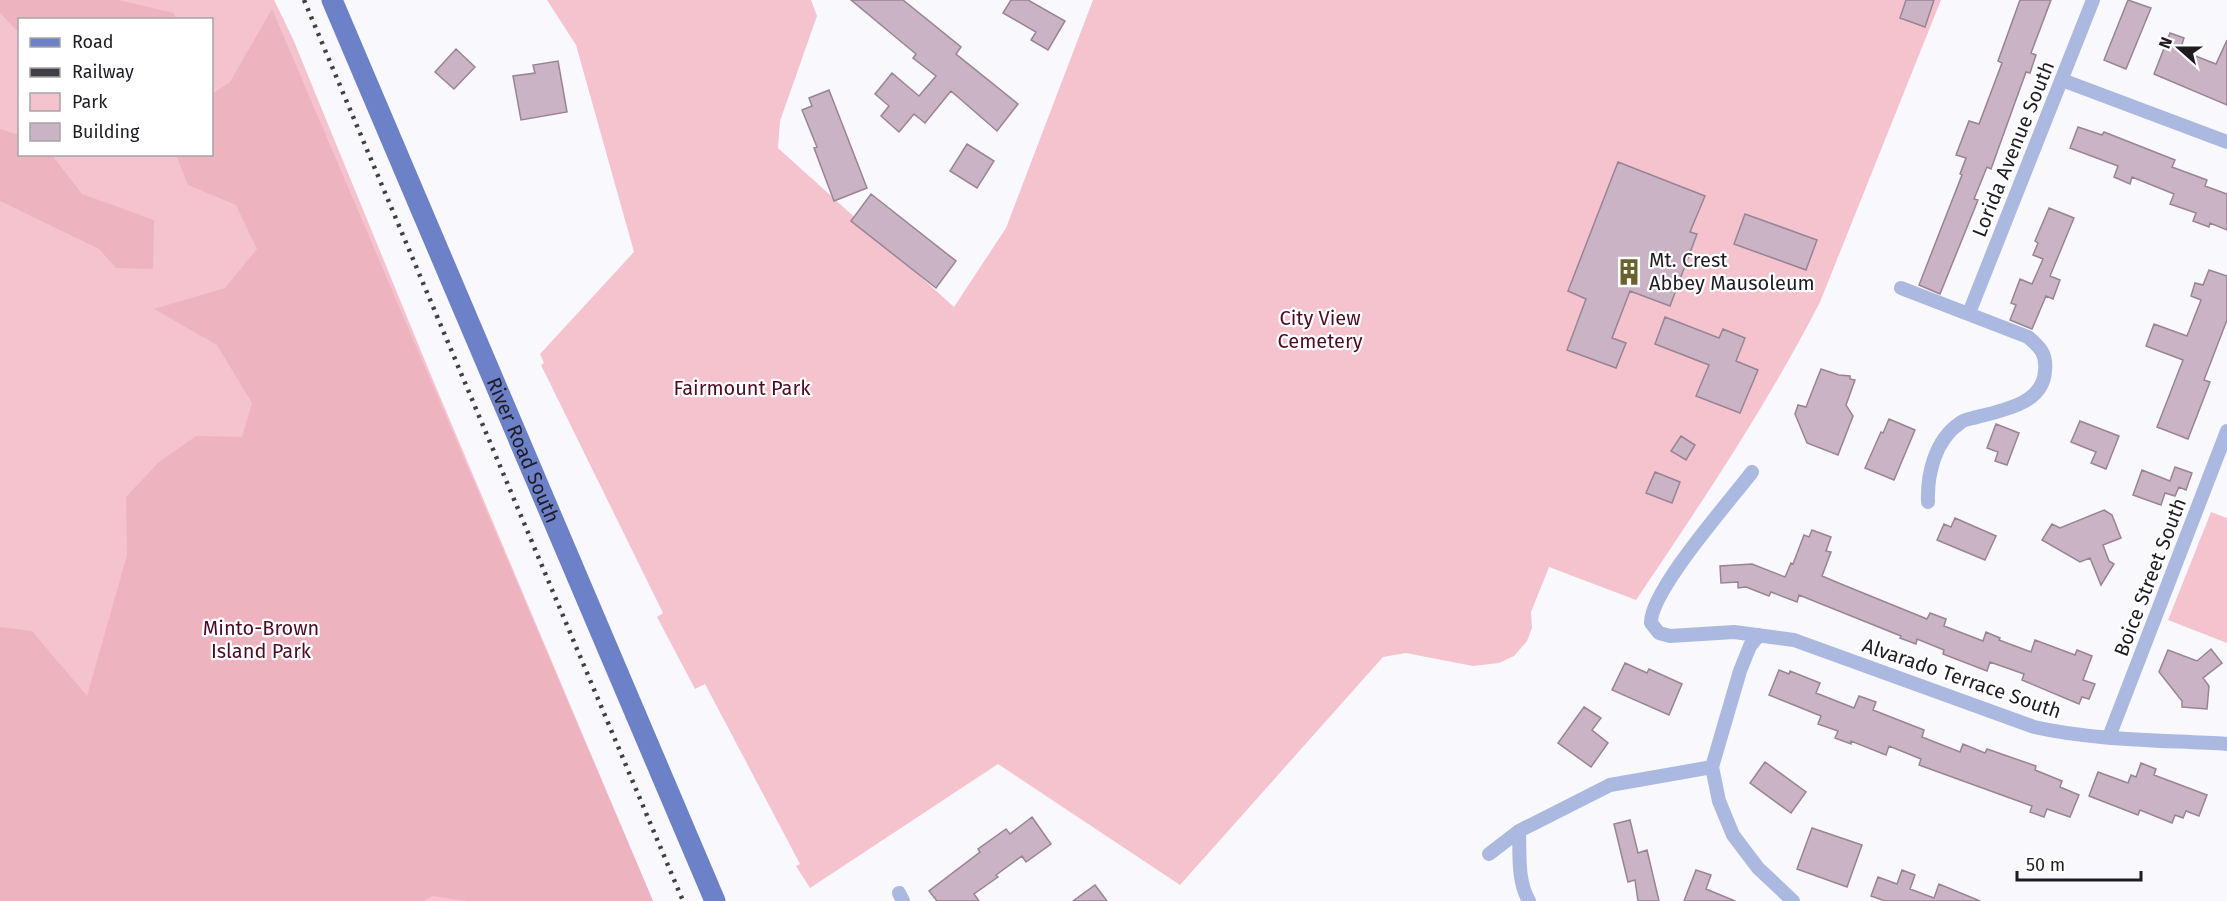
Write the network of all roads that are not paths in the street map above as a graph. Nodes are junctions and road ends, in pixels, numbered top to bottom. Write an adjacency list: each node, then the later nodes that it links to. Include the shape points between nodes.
1 (332, 0): 16 (main road, River Road South)
2 (2093, 0): 3 (street, Lorida Avenue South)
3 (2062, 80): 4 (street); 6 (street, Lorida Avenue South)
4 (2227, 142)
5 (1901, 288): 6 (street)
6 (1969, 313): 9 (street, via 2028,337 2041,347 2046,359 2045,375 2038,392 2026,401 1961,421 1950,431 1930,467)
7 (2227, 431): 11 (street, Boice Street South)
8 (1752, 472): 10 (street, Alvarado Terrace South, via 1675,572 1656,602 1651,620 1659,633 1670,636 1726,632)
9 (1928, 502)
10 (1759, 635): 11 (street, Alvarado Terrace South, via 1794,640 2034,727); 13 (street, via 1740,671)
11 (2109, 737): 12 (street, Alvarado Terrace South)
12 (2227, 744)
13 (1712, 767): 14 (street, via 1610,784); 18 (street, via 1732,835 1758,868)
14 (1519, 831): 15 (street); 17 (street, via 1520,874)
15 (1489, 854)
16 (715, 901)
17 (1529, 901)
18 (1793, 901)

